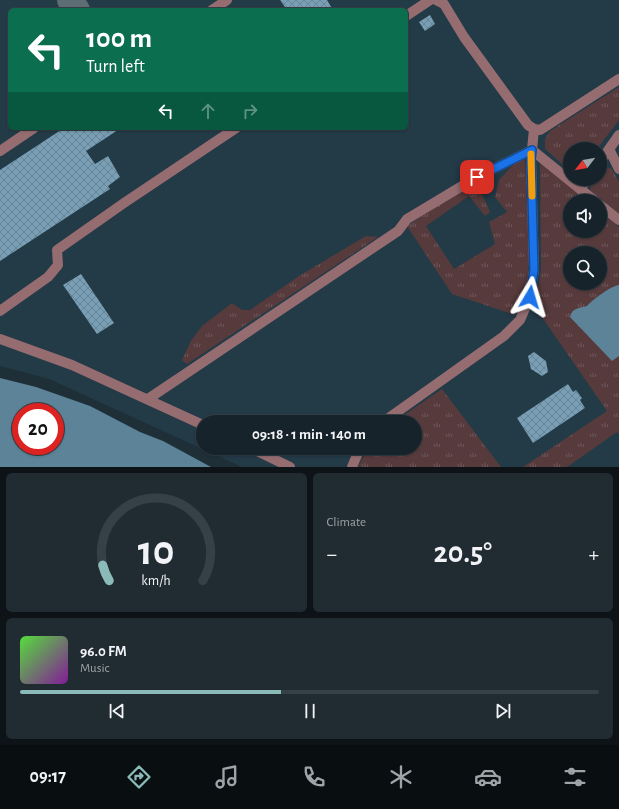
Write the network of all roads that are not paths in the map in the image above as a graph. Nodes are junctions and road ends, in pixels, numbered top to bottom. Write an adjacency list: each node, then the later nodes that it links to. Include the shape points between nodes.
1 (227, 0): 4 (lane)
2 (430, 0): 5 (lane)
3 (436, 0): 7 (lane, via 444,4 464,37 528,125)
4 (215, 8)
5 (408, 15)
6 (619, 79): 7 (lane, via 540,130)
7 (534, 129): 12 (lane)
8 (31, 130): 13 (lane)
9 (233, 130): 21 (lane, via 57,250 58,265 48,278)
10 (619, 136): 11 (lane)
11 (609, 149): 14 (lane); 15 (lane)
12 (532, 150): 17 (lane); 23 (lane, via 477,177 407,219 398,232); 24 (lane, via 534,270 530,297 520,320 504,336)
13 (0, 151)
14 (607, 152)
15 (619, 169)
16 (582, 186): 17 (lane)
17 (580, 189): 18 (lane)
18 (586, 194)
19 (607, 211): 20 (lane)
20 (619, 220)
21 (0, 311)
22 (0, 339): 23 (lane, via 72,365)
23 (148, 399): 25 (lane)
24 (393, 415)
25 (196, 422)
26 (265, 455): 28 (lane)
27 (357, 455): 29 (lane)
28 (290, 467)
29 (352, 467)

